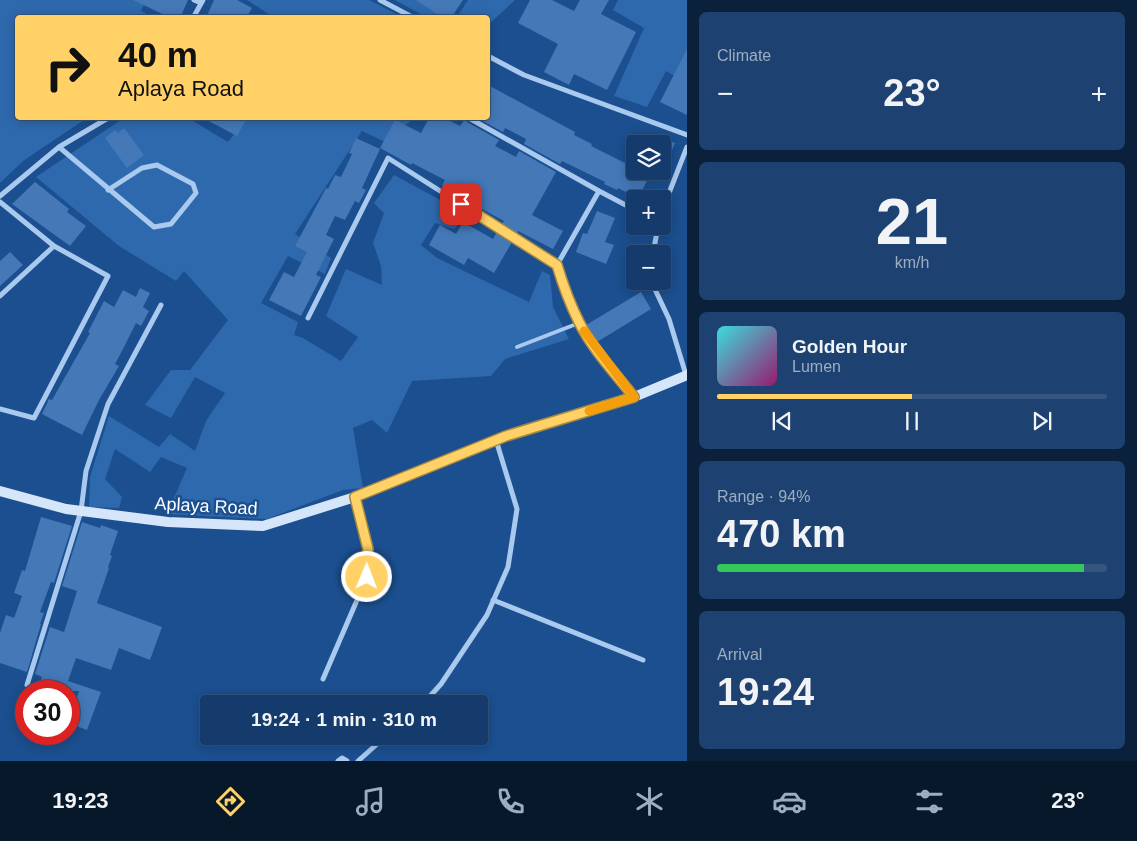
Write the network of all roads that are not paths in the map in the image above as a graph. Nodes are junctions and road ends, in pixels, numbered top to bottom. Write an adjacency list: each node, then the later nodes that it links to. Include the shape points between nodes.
1 (194, 0): 3 (street)
2 (380, 0): 5 (street)
3 (202, 1): 4 (street)
4 (195, 15)
5 (408, 15)
6 (490, 57): 9 (street, via 524,75)
7 (105, 120): 10 (street)
8 (473, 120): 14 (street)
9 (687, 135)
10 (59, 147): 12 (street); 15 (street)
11 (687, 147): 13 (street)
12 (108, 190): 12 (street, via 154,227 171,224 196,193 193,184 157,165 142,168)
13 (670, 190)
14 (599, 191): 17 (street); 19 (street)
15 (0, 196)
16 (0, 202): 18 (street)
17 (626, 205)
18 (54, 246): 21 (street); 28 (street, via 108,276 34,418)
19 (557, 265): 23 (street, via 388,158); 24 (street)
20 (655, 290): 26 (street)
21 (0, 296)
22 (161, 305): 32 (street, via 108,404 86,472)
23 (308, 318)
24 (579, 323): 25 (lane); 27 (street)
25 (517, 347)
26 (687, 375): 27 (street, Aplaya Road)
27 (634, 397): 29 (street, Aplaya Road)
28 (0, 409)
29 (496, 440): 31 (street, Aplaya Road); 33 (street, via 517,508 508,567)
30 (0, 492): 32 (street, Aplaya Road)
31 (355, 497): 32 (street, Aplaya Road, via 263,526 168,522); 35 (street, via 368,549 367,577)
32 (81, 511): 36 (street)
33 (494, 600): 34 (street); 37 (street)
34 (644, 660)
35 (323, 679)
36 (29, 680)
37 (431, 695)
38 (376, 745): 41 (street)
39 (338, 761): 40 (street, via 342,758)
40 (348, 761)
41 (358, 761)

